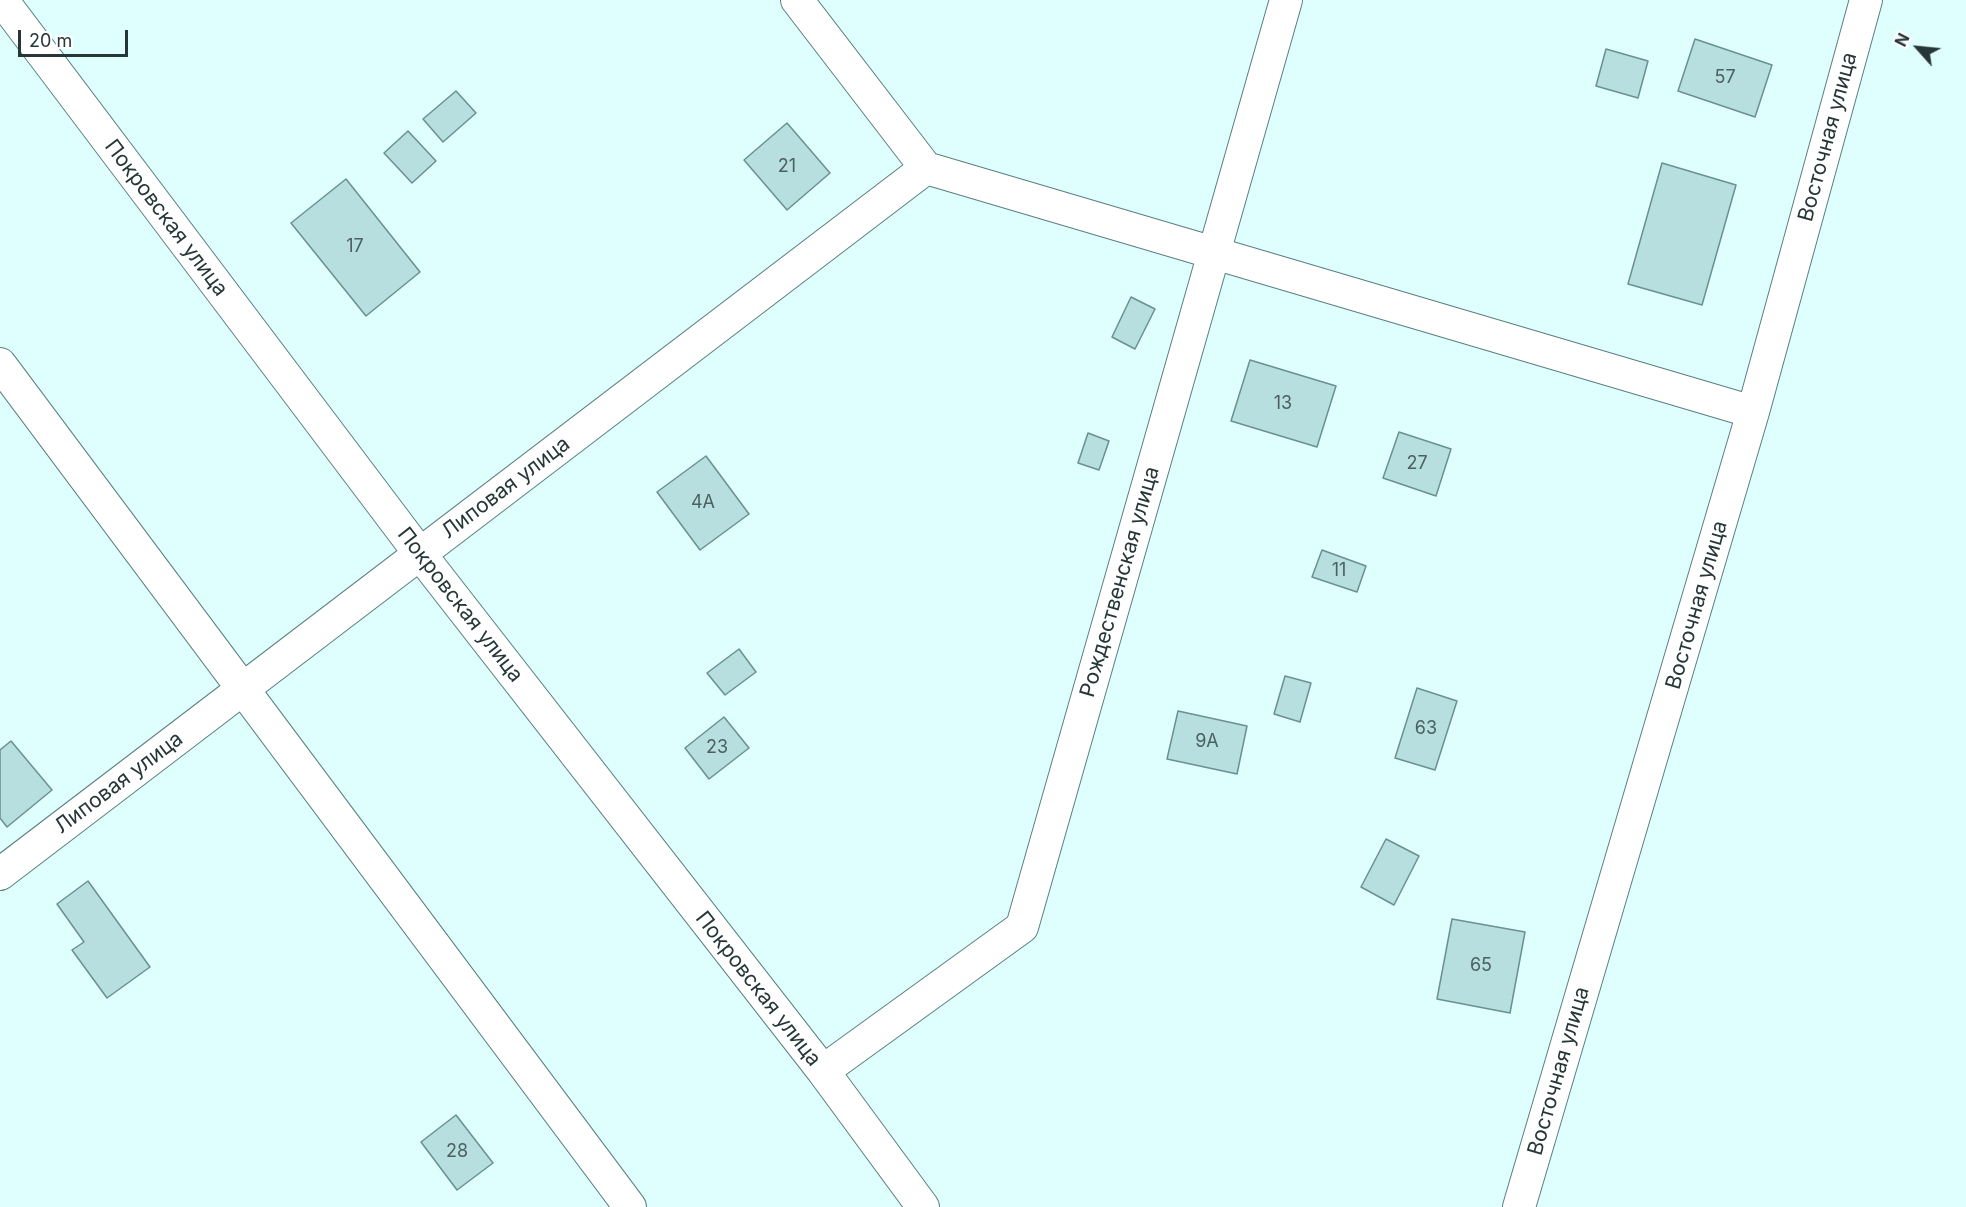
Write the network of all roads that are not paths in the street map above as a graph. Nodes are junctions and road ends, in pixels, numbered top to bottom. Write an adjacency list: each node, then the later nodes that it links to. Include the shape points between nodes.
1 (2, 0): 9 (street, Покровская улица)
2 (798, 0): 5 (street)
3 (1286, 0): 6 (street, Рождественская улица)
4 (1866, 0): 8 (street, Восточная улица)
5 (926, 168): 6 (street); 9 (street, Липовая улица)
6 (1213, 251): 8 (street); 12 (street, Рождественская улица, via 1022,927)
7 (0, 364): 10 (street)
8 (1754, 412): 15 (street, Восточная улица)
9 (420, 554): 10 (street, Липовая улица); 12 (street, Покровская улица)
10 (243, 688): 11 (street, Липовая улица); 13 (street)
11 (0, 874)
12 (822, 1071): 14 (street, Покровская улица)
13 (630, 1207)
14 (922, 1207)
15 (1519, 1207)

